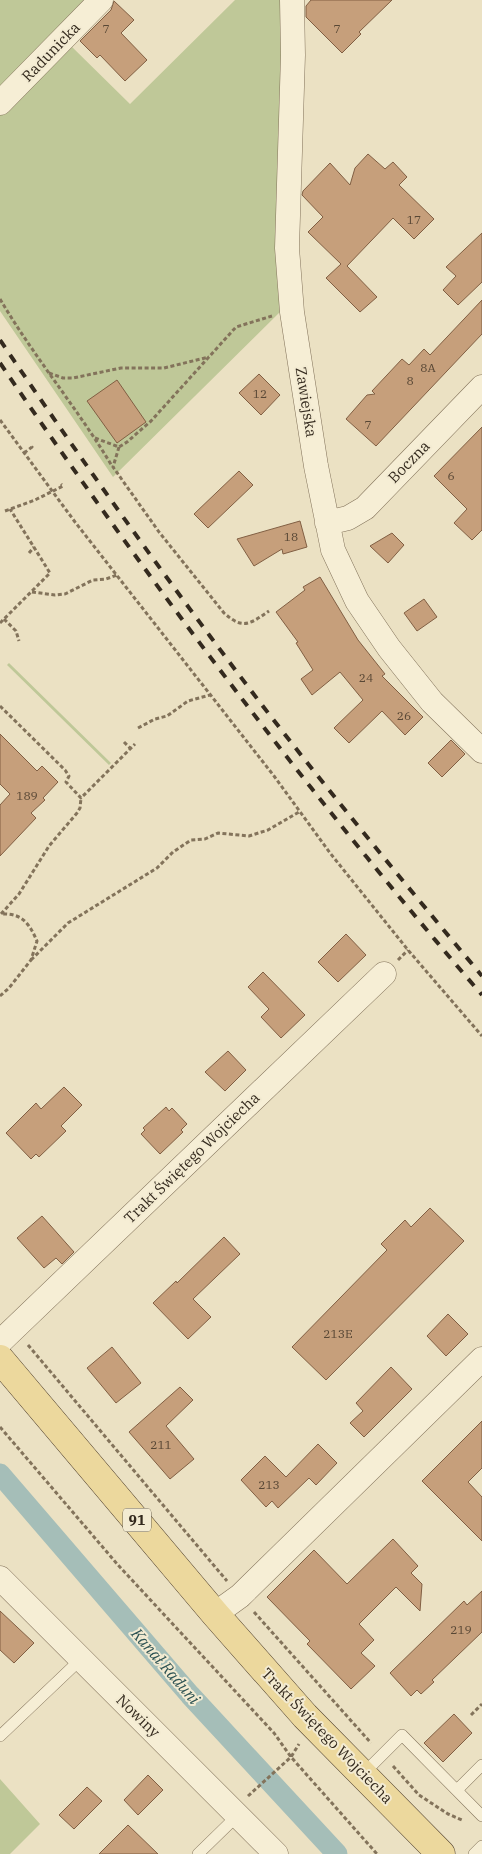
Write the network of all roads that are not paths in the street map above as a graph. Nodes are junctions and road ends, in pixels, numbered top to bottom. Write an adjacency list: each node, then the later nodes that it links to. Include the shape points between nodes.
1 (101, 0): 3 (street, Radunicka)
2 (292, 0): 5 (street, Zawiejska, via 287,248 292,312)
3 (0, 103)
4 (482, 387): 5 (street, Boczna, via 365,508 348,518)
5 (327, 523): 6 (street, Zawiejska, via 340,567 370,621 432,702)
6 (482, 751)
7 (384, 974): 8 (street, Trakt Świętego Wojciecha)
8 (0, 1342)
9 (0, 1359): 12 (main road, Trakt Świętego Wojciecha / 91)
10 (482, 1359): 12 (street, via 240,1596)
11 (0, 1578): 13 (street, Nowiny)
12 (215, 1614): 16 (main road, Trakt Świętego Wojciecha / 91, via 305,1716)
13 (81, 1659): 14 (lane); 18 (street, Nowiny)
14 (0, 1736)
15 (482, 1765): 17 (lane)
16 (362, 1774): 17 (lane, via 402,1735); 23 (main road, Trakt Świętego Wojciecha / 91)
17 (457, 1790): 19 (lane)
18 (238, 1815): 21 (lane); 22 (street, Nowiny)
19 (482, 1816)
20 (482, 1846): 24 (lane)
21 (198, 1854)
22 (276, 1854)
23 (441, 1854)
24 (474, 1854)

